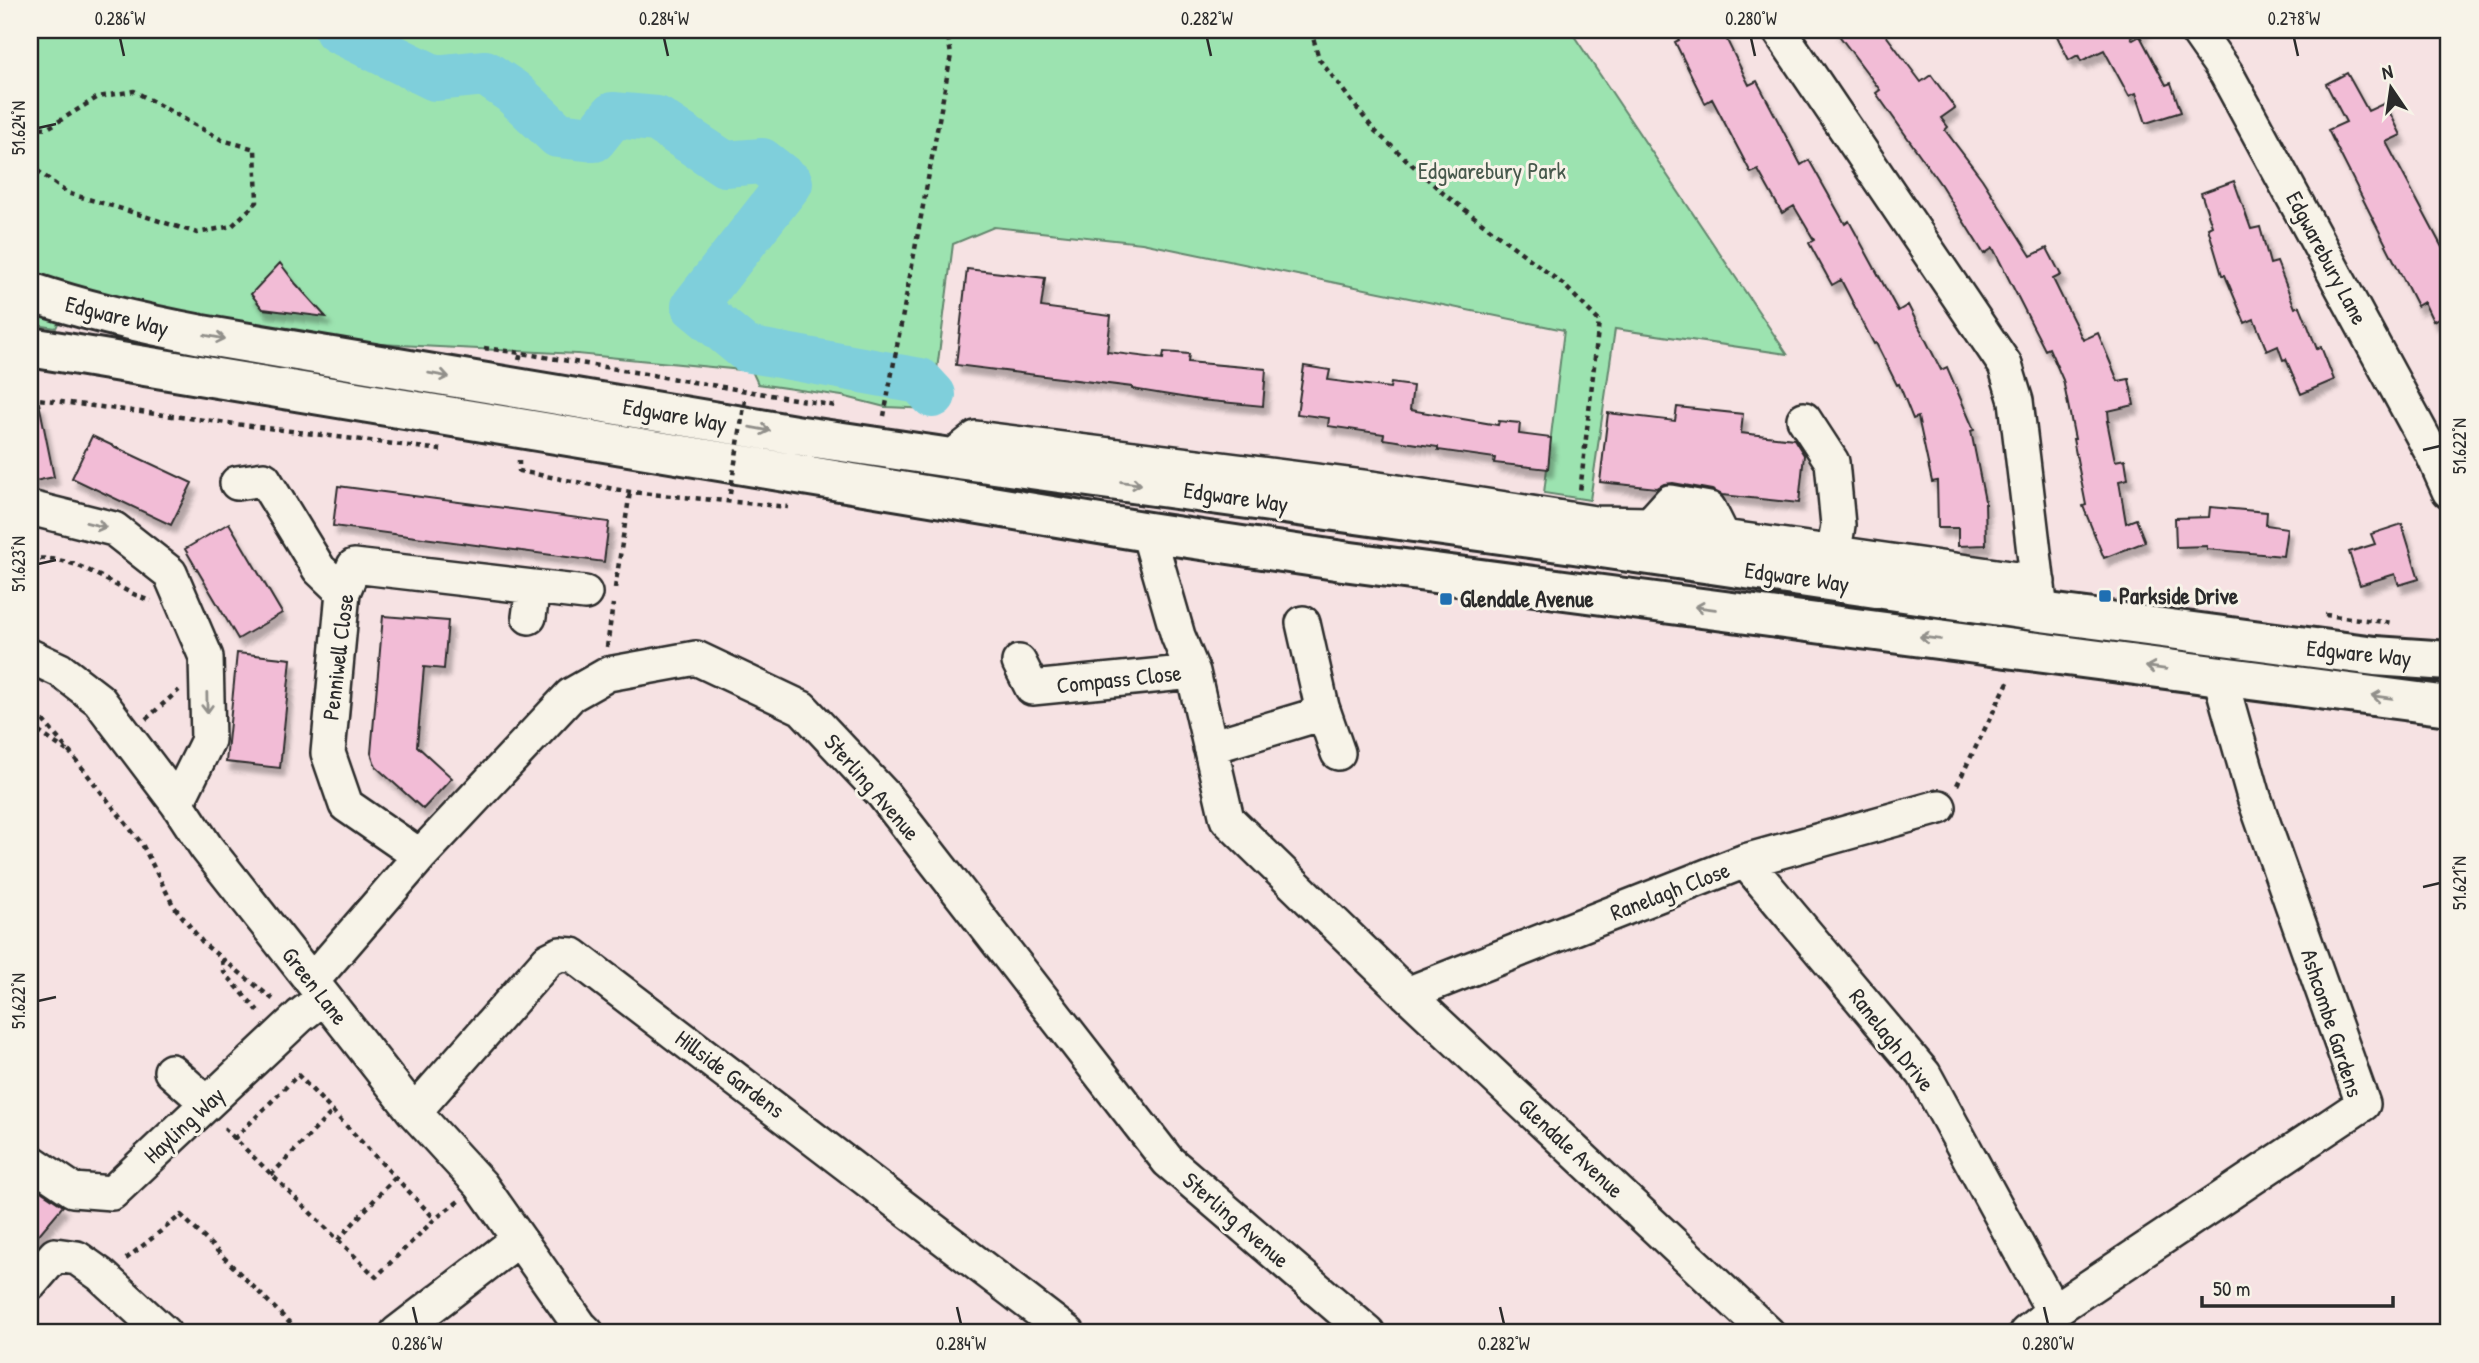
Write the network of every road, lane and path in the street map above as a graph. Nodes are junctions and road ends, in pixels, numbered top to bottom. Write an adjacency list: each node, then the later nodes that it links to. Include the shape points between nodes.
1 (947, 30): 11 (path, via 951,55)
2 (1311, 30): 20 (path, via 1319,59 1374,130 1444,194 1564,285 1599,321)
3 (1779, 30): 26 (street, via 2005,365 2016,401)
4 (2196, 30): 16 (street, Edgwarebury Lane, via 2226,73)
5 (30, 127): 6 (path, via 48,128 97,97 134,91 222,140 256,149 257,202 232,226 197,233 67,193)
6 (30, 165)
7 (30, 292): 13 (highway, Edgware Way, one-way to 13, via 131,321 202,335 795,435)
8 (30, 347): 21 (highway, Edgware Way)
9 (30, 398): 14 (path)
10 (745, 400): 18 (path, bridge)
11 (884, 416)
12 (1804, 419): 22 (street, via 1832,462 1838,525)
13 (964, 448): 20 (street, Edgware Way, via 1371,488); 26 (highway, Edgware Way, one-way to 26, via 1587,546)
14 (451, 451)
15 (237, 483): 24 (street, via 264,479 319,569)
16 (2449, 491)
17 (630, 492): 34 (path, via 607,640)
18 (730, 494)
19 (30, 508): 27 (street, one-way to 27, via 114,529 170,573)
20 (1577, 520): 22 (street, Edgware Way, via 1650,524 1670,502 1709,509 1723,537)
21 (1148, 532): 32 (street, Glendale Avenue); 35 (highway, Edgware Way, one-way to 21)
22 (1834, 552): 26 (street, Edgware Way)
23 (30, 559): 27 (path, via 63,560 86,567 126,593 160,604)
24 (343, 592): 25 (street, Penniwell Close, via 354,566 531,602); 47 (street, Penniwell Close, via 328,753 346,805)
25 (585, 593)
26 (2039, 597): 30 (highway, Edgware Way, via 2375,656)
27 (182, 602): 36 (street, via 206,656)
28 (1303, 623): 39 (street)
29 (30, 656): 41 (street, Green Lane, via 79,683)
30 (2449, 661)
31 (1019, 662): 32 (street, Compass Close, via 1031,688)
32 (1193, 672): 42 (street, Glendale Avenue)
33 (2013, 673): 46 (path, via 1961,779)
34 (608, 674): 47 (street, Sterling Avenue, via 571,695); 72 (street, Sterling Avenue, via 696,658 802,708 883,794 1168,1161)
35 (2220, 677): 38 (highway, Edgware Way, one-way to 35); 66 (street, Ashcombe Gardens, via 2253,797 2363,1104)
36 (207, 692): 41 (path, via 190,686 176,692); 45 (street, one-way to 45, via 208,740)
37 (30, 705): 44 (path)
38 (2449, 706)
39 (1322, 707): 42 (street, via 1310,717); 43 (street)
40 (30, 726): 44 (path)
41 (127, 736): 45 (street, Green Lane)
42 (1210, 747): 50 (street, Glendale Avenue, via 1227,819)
43 (1338, 753)
44 (72, 755): 49 (path, via 142,844 173,905)
45 (177, 803): 51 (street, Green Lane)
46 (1939, 807): 48 (street, Ranelagh Close)
47 (420, 856): 51 (street, Sterling Avenue)
48 (1745, 861): 50 (street, Ranelagh Close); 66 (street, Ranelagh Drive, via 1924,1074)
49 (222, 959): 51 (path, via 281,1006); 51 (path, via 223,971)
50 (1407, 994): 73 (street, Glendale Avenue)
51 (304, 1007): 53 (street, Hayling Way); 55 (street, Green Lane)
52 (171, 1072): 53 (street)
53 (205, 1105): 56 (path); 57 (street, Hayling Way, via 112,1192 73,1190)
54 (332, 1111): 56 (path, via 298,1075); 58 (path); 59 (path)
55 (414, 1112): 60 (street, Green Lane); 71 (street, Hillside Gardens, via 548,960 560,954 573,955)
56 (234, 1139): 58 (path)
57 (30, 1161)
58 (271, 1175): 63 (path)
59 (395, 1177): 61 (path); 63 (path)
60 (481, 1185): 61 (path); 62 (street, Green Lane)
61 (435, 1219): 63 (path, via 376,1277)
62 (519, 1239): 69 (street); 70 (street, Green Lane)
63 (338, 1240)
64 (103, 1277): 65 (street, via 77,1258 55,1255); 67 (street); 68 (path, via 181,1215)
65 (30, 1284)
66 (2053, 1311): 74 (street, Ashcombe Gardens)
67 (164, 1333)
68 (300, 1333)
69 (397, 1333)
70 (587, 1333)
71 (1068, 1333)
72 (1368, 1333)
73 (1768, 1333)
74 (2026, 1333)

